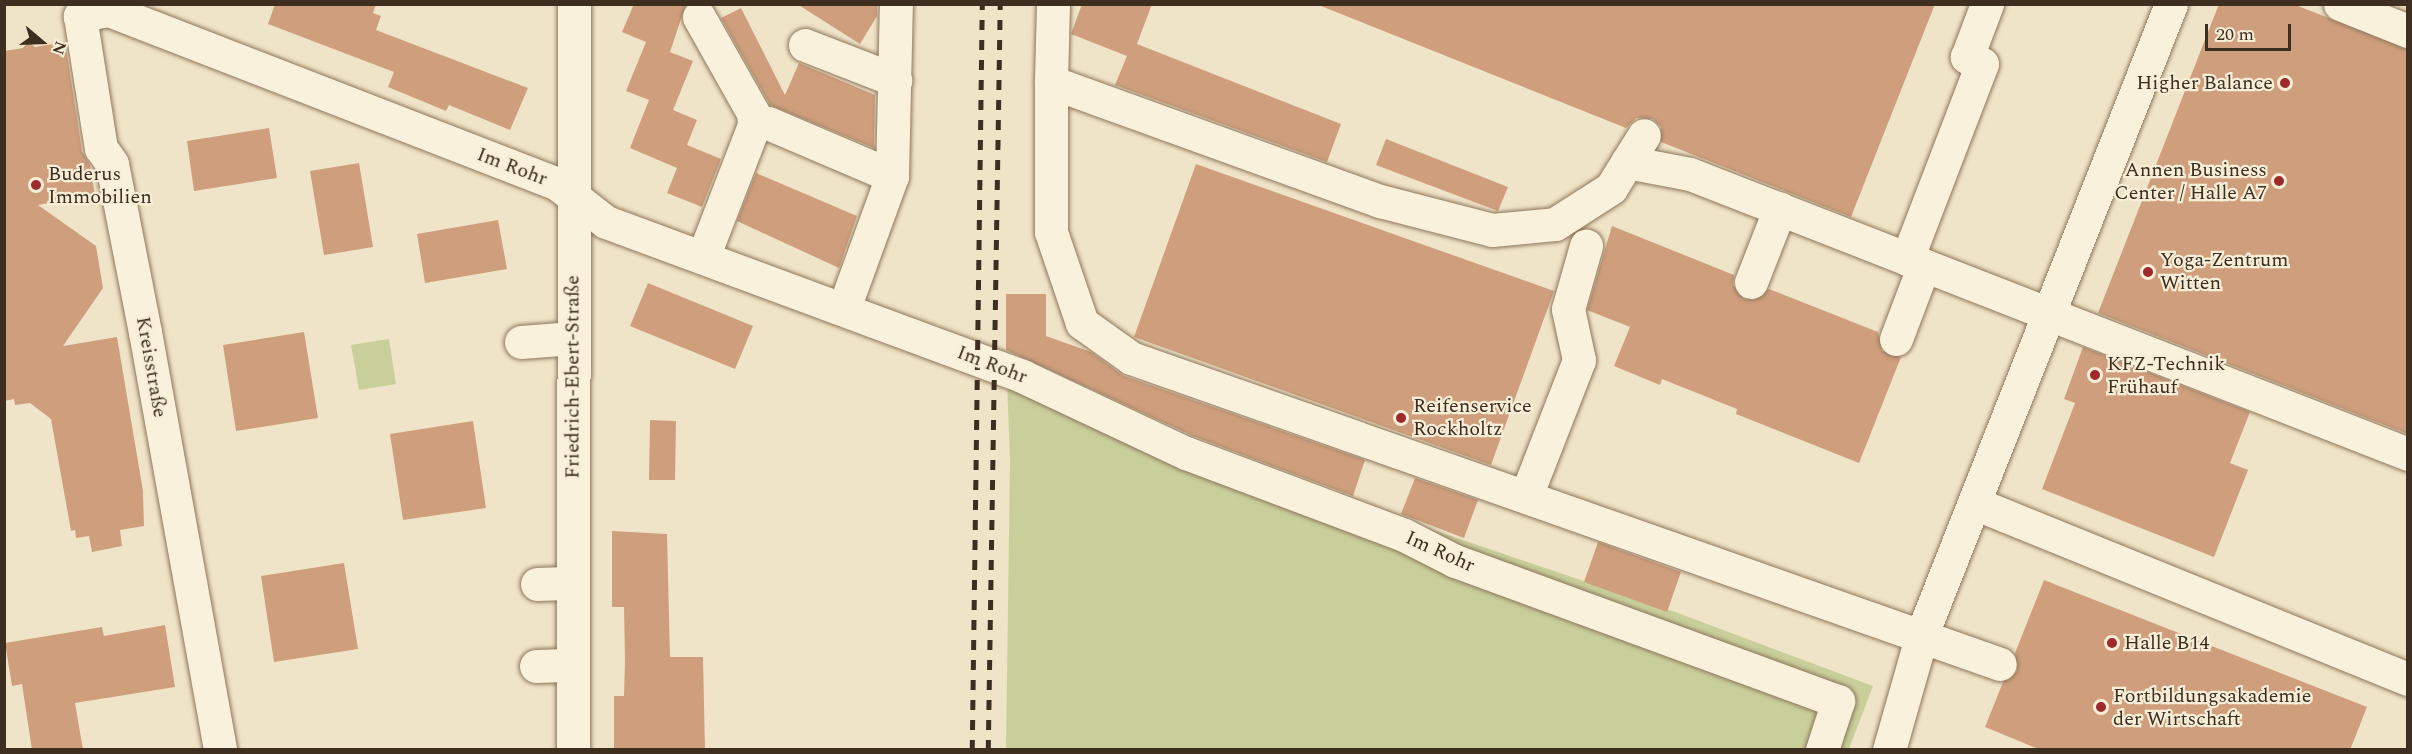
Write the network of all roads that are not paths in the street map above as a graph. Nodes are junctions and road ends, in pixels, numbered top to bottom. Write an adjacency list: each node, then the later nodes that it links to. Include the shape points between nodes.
1 (574, 4): 15 (street, Friedrich-Ebert-Straße)
2 (896, 4): 11 (street)
3 (1053, 4): 12 (street)
4 (1987, 4): 19 (street, via 1967,57 1982,64)
5 (2171, 4): 22 (street)
6 (2340, 4): 9 (street)
7 (101, 8): 15 (street, Im Rohr, via 556,183); 36 (street, Kreisstraße, via 80,16 101,148 112,164 146,332)
8 (699, 17): 18 (street, via 753,113 754,125)
9 (2408, 32)
10 (805, 45): 11 (street)
11 (895, 80): 14 (street)
12 (1051, 82): 16 (street, via 1380,201 1492,230 1555,224 1611,188 1635,148); 27 (street, via 1052,232 1082,324 1131,358)
13 (768, 123): 14 (street)
14 (892, 176): 21 (street)
15 (572, 199): 18 (street, Im Rohr, via 606,222); 23 (street, Friedrich-Ebert-Straße)
16 (1780, 208): 19 (street); 20 (street)
17 (1586, 246): 27 (street, via 1568,309 1579,360)
18 (702, 257): 21 (street, Im Rohr)
19 (1916, 262): 22 (street); 24 (street)
20 (1751, 282)
21 (844, 308): 38 (street, Im Rohr, via 1022,376 1186,453 1404,535 1455,561 1838,701)
22 (2048, 314): 26 (street); 28 (street)
23 (573, 338): 25 (street); 29 (street, Friedrich-Ebert-Straße)
24 (1896, 339)
25 (520, 342)
26 (2408, 454)
27 (1526, 496): 31 (street)
28 (1974, 503): 31 (street); 35 (street)
29 (573, 583): 30 (street); 33 (street, Friedrich-Ebert-Straße)
30 (537, 584)
31 (1922, 634): 32 (street); 39 (street)
32 (2000, 664)
33 (573, 665): 34 (street); 37 (street, Friedrich-Ebert-Straße)
34 (536, 666)
35 (2408, 679)
36 (219, 750)
37 (573, 750)
38 (1822, 750)
39 (1889, 750)

